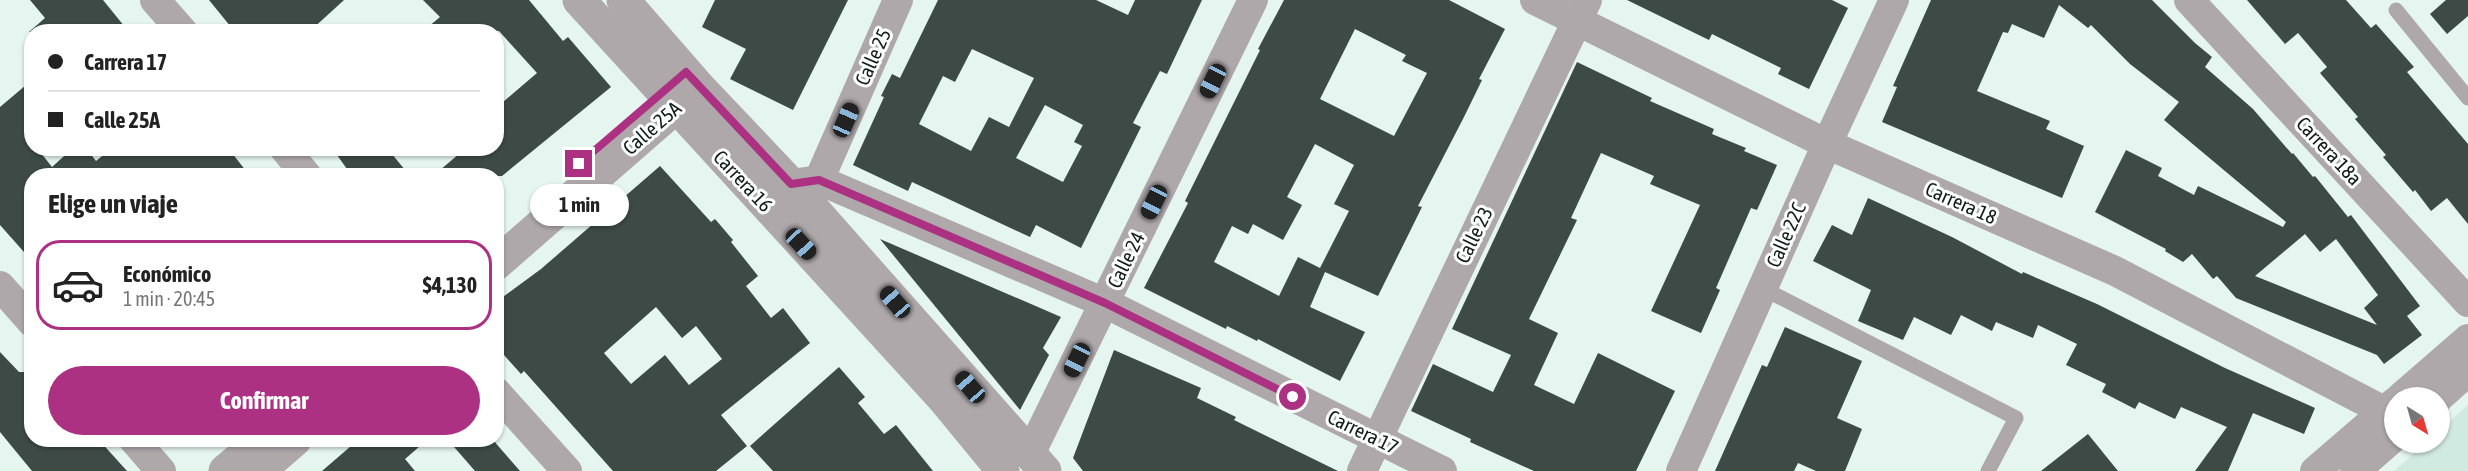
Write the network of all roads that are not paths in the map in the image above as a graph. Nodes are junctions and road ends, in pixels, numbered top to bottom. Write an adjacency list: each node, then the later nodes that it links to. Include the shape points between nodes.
1 (155, 0): 11 (street)
2 (579, 0): 12 (street, Carrera 16)
3 (623, 0): 12 (street, Carrera 16)
4 (898, 0): 17 (street, Calle 25)
5 (1253, 0): 23 (street, Calle 24)
6 (1535, 0): 9 (street, Carrera 18)
7 (1894, 0): 14 (street, Calle 22C)
8 (2189, 0): 22 (street, Carrera 18a)
9 (1582, 10): 14 (street, Carrera 18); 33 (street, Calle 23)
10 (2396, 10): 13 (lane)
11 (176, 24)
12 (680, 90): 17 (street, Carrera 16); 18 (street, Calle 25A); 19 (street, Calle 25A); 42 (street, Carrera 16)
13 (2468, 98)
14 (1827, 144): 21 (street, Calle 22C); 30 (street, Carrera 18, via 2115,272)
15 (291, 156): 16 (street)
16 (300, 168)
17 (805, 182): 23 (street, Carrera 17); 37 (street, Carrera 16)
18 (504, 230)
19 (504, 256)
20 (0, 286): 24 (street)
21 (1762, 288): 45 (street, Calle 22C); 46 (lane, via 2016,418)
22 (2468, 302)
23 (1105, 303): 33 (street, Carrera 17); 37 (street, Calle 24)
24 (24, 313)
25 (2468, 339): 27 (street)
26 (2468, 371): 28 (street)
27 (2419, 387)
28 (2450, 387)
29 (504, 401): 41 (street)
30 (2384, 407)
31 (2384, 419): 47 (street)
32 (2384, 426): 48 (street)
33 (1376, 439): 43 (street, Calle 23); 44 (street, Carrera 17)
34 (140, 447): 38 (street)
35 (254, 447): 39 (street)
36 (287, 447): 40 (street)
37 (1038, 463)
38 (161, 471)
39 (225, 471)
40 (259, 471)
41 (567, 471)
42 (1003, 471)
43 (1362, 471)
44 (1442, 471)
45 (1681, 471)
46 (1988, 471)
47 (2315, 471)
48 (2355, 471)

